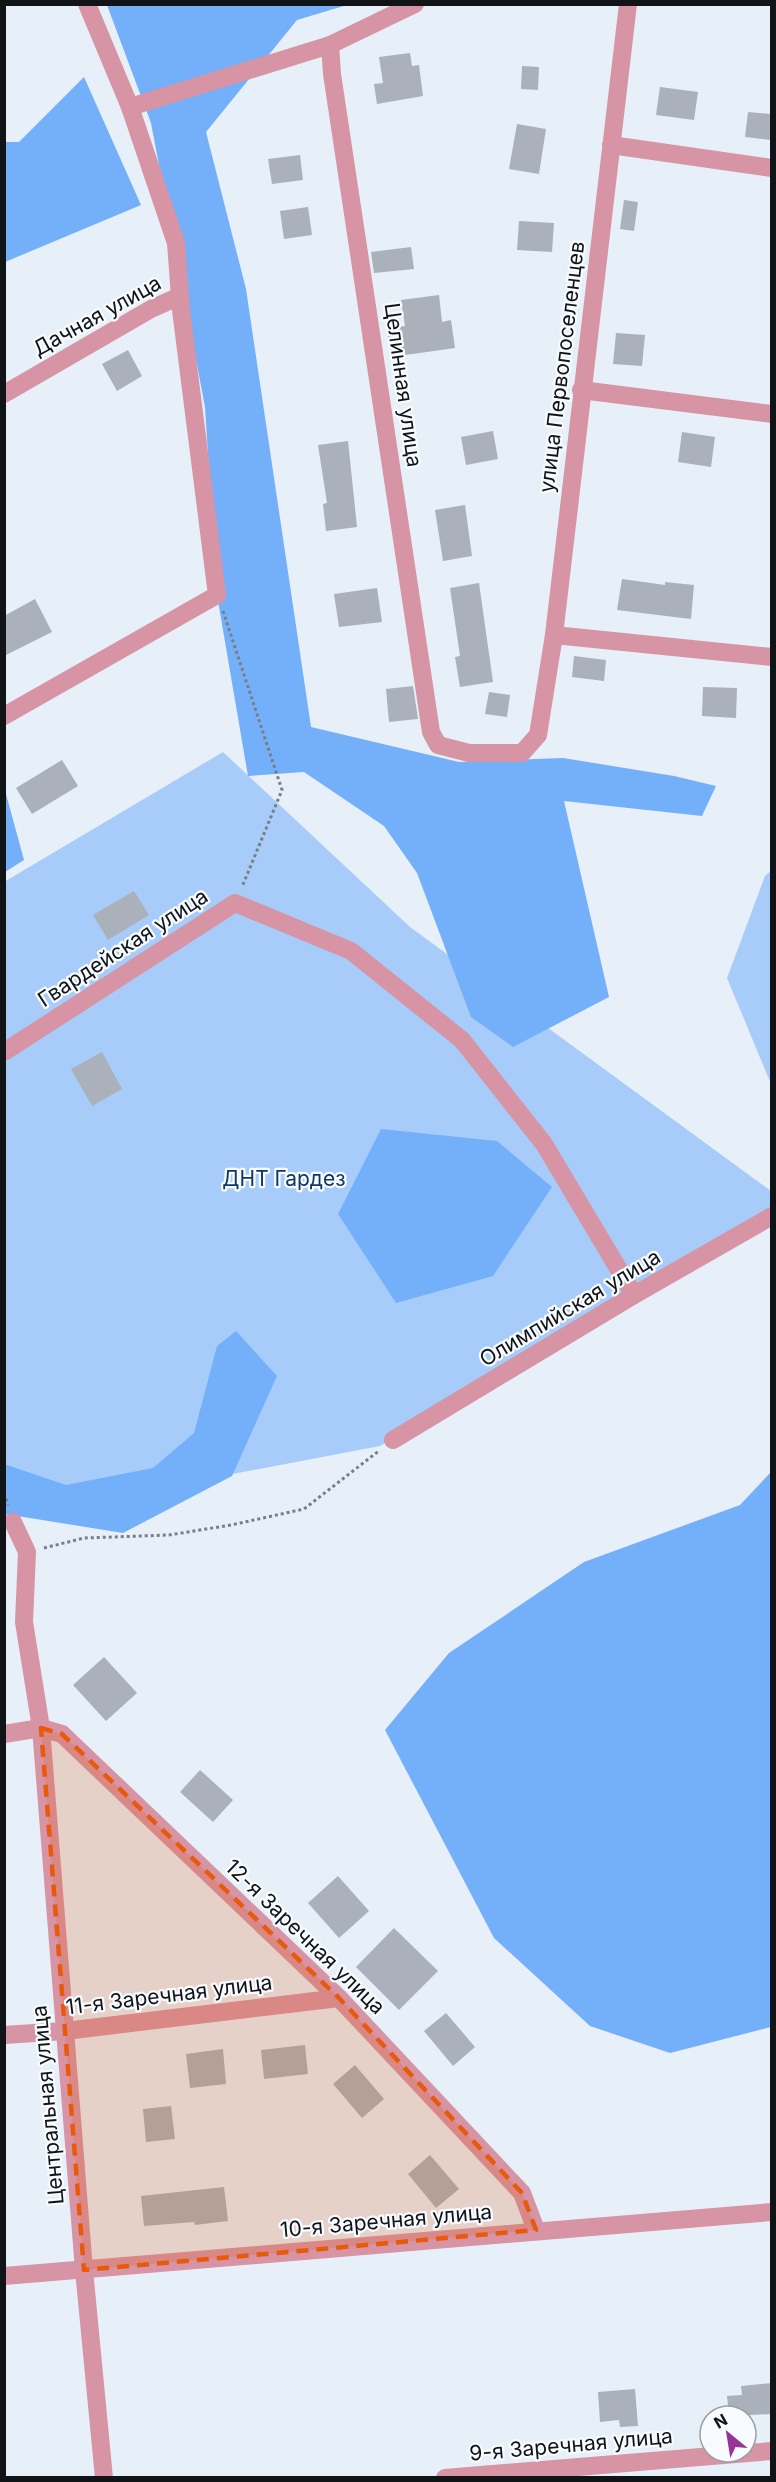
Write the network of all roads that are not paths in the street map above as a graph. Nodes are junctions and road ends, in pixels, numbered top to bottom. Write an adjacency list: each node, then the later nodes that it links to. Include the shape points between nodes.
1 (87, 4): 5 (street)
2 (415, 4): 4 (street)
3 (628, 4): 6 (street, улица Первопоселенцев)
4 (330, 45): 5 (street); 15 (street, Целинная улица, via 430,732 438,745 469,753 522,753)
5 (130, 107): 8 (street, via 176,243)
6 (611, 146): 7 (street); 9 (street, улица Первопоселенцев)
7 (771, 168)
8 (180, 296): 10 (street, Дачная улица); 14 (street, via 217,595)
9 (581, 390): 11 (street); 12 (street, улица Первопоселенцев)
10 (4, 394)
11 (771, 414)
12 (554, 635): 13 (street); 15 (street, улица Первопоселенцев)
13 (771, 657)
14 (4, 717)
15 (538, 735)
16 (4, 1052): 18 (street, Гвардейская улица, via 235,903 351,951 462,1040 544,1144)
17 (771, 1216): 18 (street, Олимпийская улица)
18 (634, 1295): 19 (street, Олимпийская улица)
19 (393, 1440)
20 (13, 1522): 21 (street, Центральная улица, via 27,1552 24,1622)
21 (41, 1728): 22 (street); 23 (street, 12-я Заречная улица, via 62,1734); 24 (street, Центральная улица)
22 (4, 1734)
23 (339, 1998): 24 (street, 11-я Заречная улица); 27 (street, 12-я Заречная улица, via 522,2193)
24 (65, 2031): 25 (street, 11-я Заречная улица); 28 (street, Центральная улица)
25 (4, 2036)
26 (771, 2212): 27 (street, 10-я Заречная улица)
27 (536, 2230): 28 (street, 10-я Заречная улица)
28 (84, 2270): 29 (street, 10-я Заречная улица); 31 (street, Центральная улица)
29 (4, 2276)
30 (771, 2451): 32 (street, 9-я Заречная улица)
31 (104, 2478)
32 (445, 2478)

